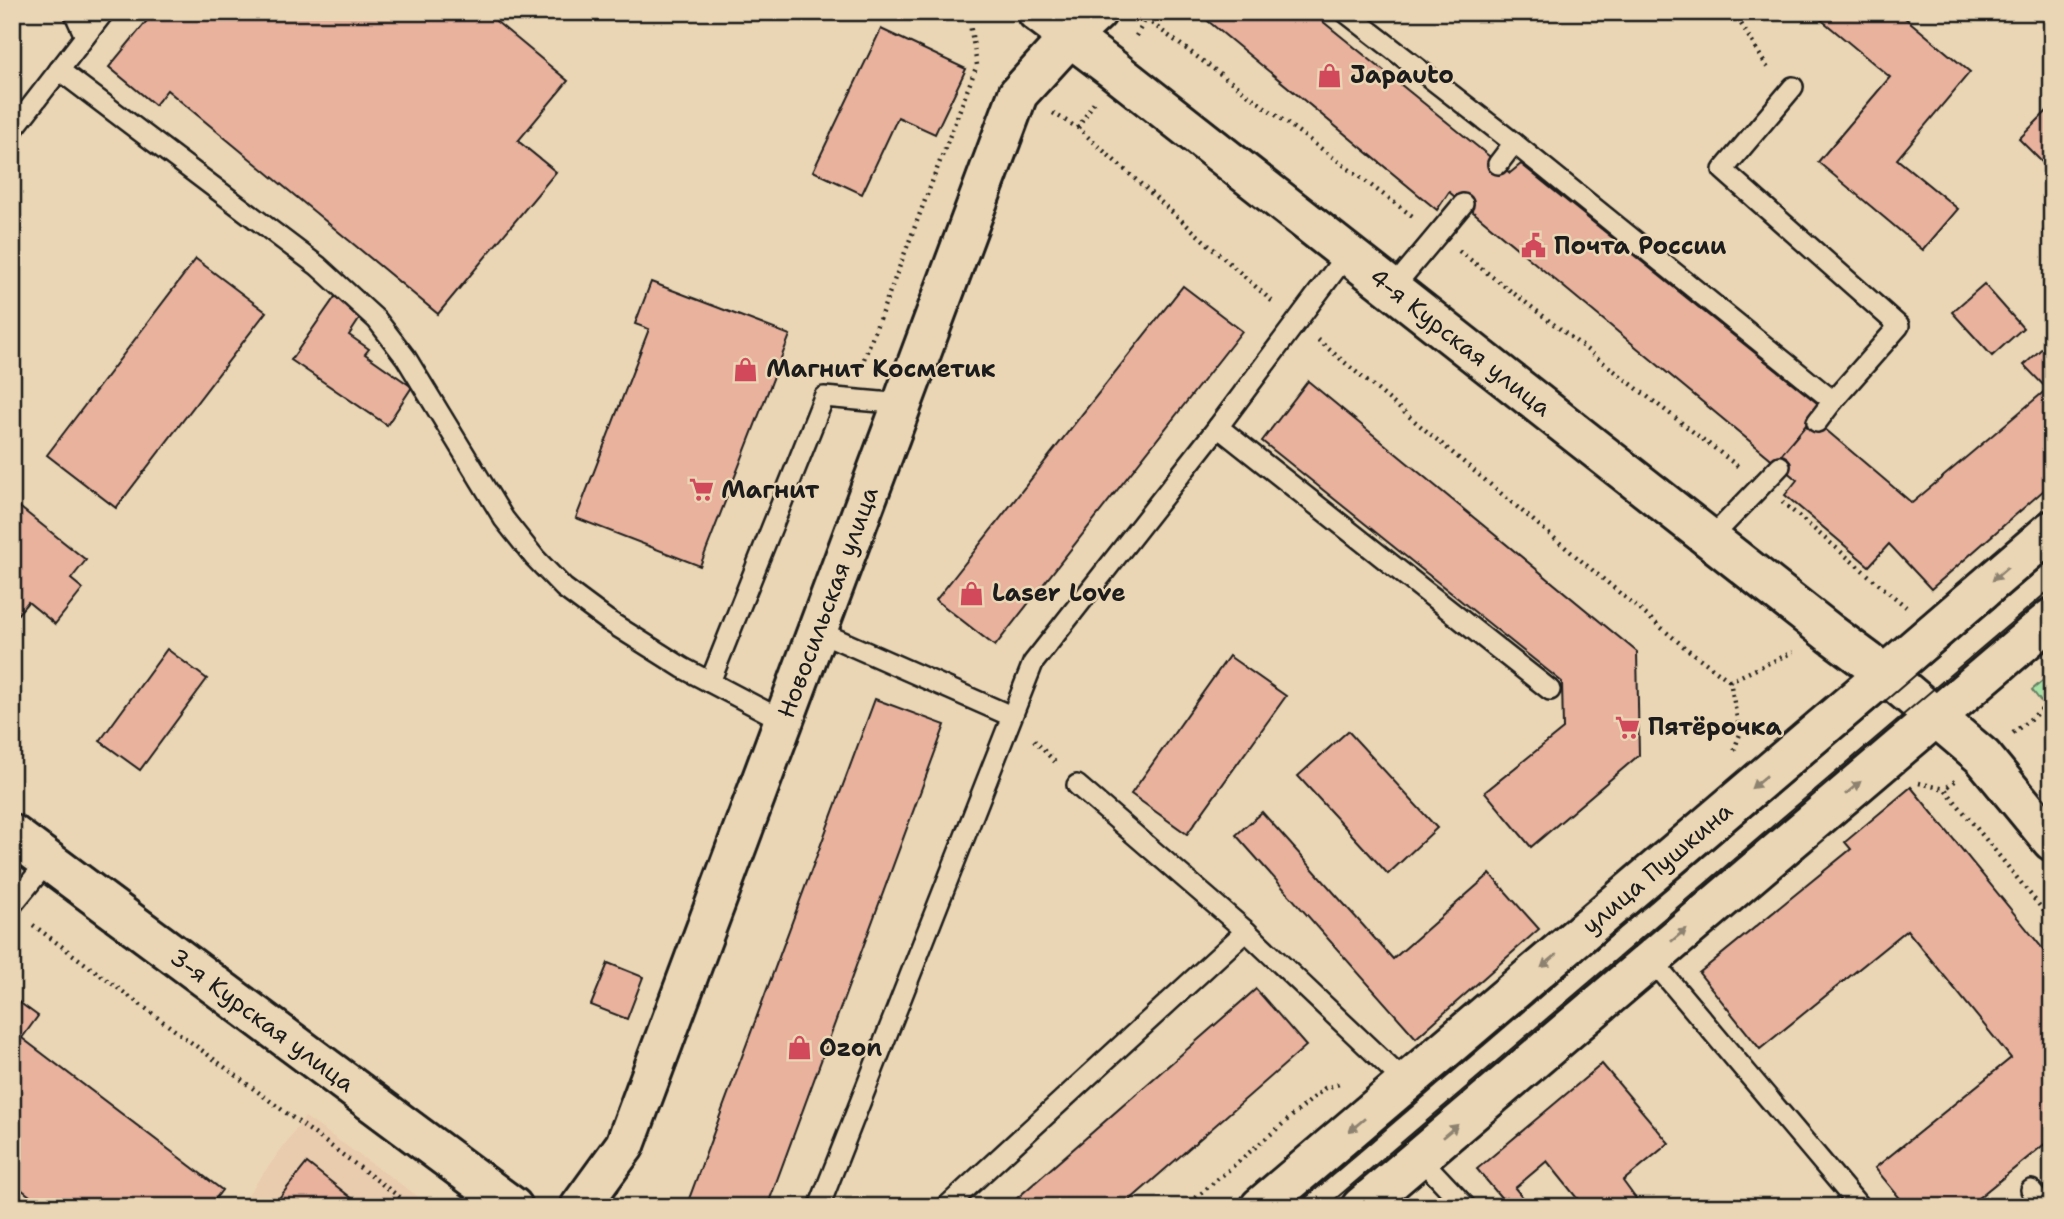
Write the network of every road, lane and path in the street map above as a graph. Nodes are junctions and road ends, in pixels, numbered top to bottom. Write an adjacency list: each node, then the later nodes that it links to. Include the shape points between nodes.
1 (74, 12): 10 (lane)
2 (104, 12): 10 (lane)
3 (1037, 12): 9 (street, 4-я Курская улица)
4 (1150, 12): 7 (path)
5 (1345, 12): 18 (lane)
6 (1734, 12): 13 (path)
7 (1146, 19): 11 (path); 21 (path)
8 (970, 24): 25 (path, via 976,65)
9 (1084, 25): 22 (street, 4-я Курская улица); 27 (street, Новосильская улица, via 1018,94)
10 (85, 36): 12 (lane)
11 (1136, 36)
12 (59, 70): 17 (lane); 39 (lane, via 318,266 377,320 406,358 504,519 535,558 564,588 607,620)
13 (1789, 92): 26 (lane, via 1723,170 1899,327)
14 (1097, 98): 16 (path)
15 (1046, 109): 16 (path)
16 (1078, 128): 24 (path)
17 (12, 131)
18 (1514, 143): 19 (lane); 26 (lane)
19 (1498, 163)
20 (1463, 204): 21 (lane)
21 (1438, 235): 23 (lane); 31 (path)
22 (1346, 254): 23 (street, 4-я Курская улица); 24 (lane)
23 (1392, 289): 33 (street, 4-я Курская улица)
24 (1296, 322): 29 (lane); 38 (path)
25 (849, 399): 27 (lane); 39 (lane, via 824,397)
26 (1833, 401): 28 (lane)
27 (903, 404): 36 (street, Новосильская улица)
28 (1817, 422)
29 (1218, 427): 40 (lane); 41 (lane, via 1033,663)
30 (1780, 466): 31 (lane)
31 (1763, 485): 33 (lane); 34 (path)
32 (2052, 530): 37 (street, улица Пушкина, one-way to 37)
33 (1711, 538): 37 (street, 4-я Курская улица)
34 (1909, 609)
35 (2052, 618): 42 (street)
36 (818, 631): 41 (lane); 43 (street, Новосильская улица)
37 (1885, 674): 42 (street, 4-я Курская улица); 51 (street, улица Пушкина, one-way to 51)
38 (1730, 681)
39 (710, 682): 43 (lane)
40 (1550, 690)
41 (1011, 716): 44 (path); 57 (lane)
42 (1936, 717): 46 (street, 4-я Курская улица, via 1983,757); 50 (street, one-way to 42)
43 (784, 721): 56 (street, Новосильская улица, via 625,1145)
44 (1077, 785): 49 (lane)
45 (12, 834): 47 (street, 3-я Курская улица)
46 (2052, 841)
47 (48, 861): 48 (lane); 55 (street, 3-я Курская улица)
48 (18, 911): 54 (path)
49 (1245, 931): 51 (lane); 58 (lane)
50 (1651, 959): 52 (street, one-way to 50); 62 (lane)
51 (1406, 1083): 59 (street, улица Пушкина, one-way to 59)
52 (1419, 1157): 60 (street); 61 (lane)
53 (2031, 1190): 63 (lane)
54 (413, 1207)
55 (513, 1207)
56 (580, 1207)
57 (819, 1207)
58 (946, 1207)
59 (1260, 1207)
60 (1361, 1207)
61 (1466, 1207)
62 (1860, 1207)
63 (2045, 1207)

